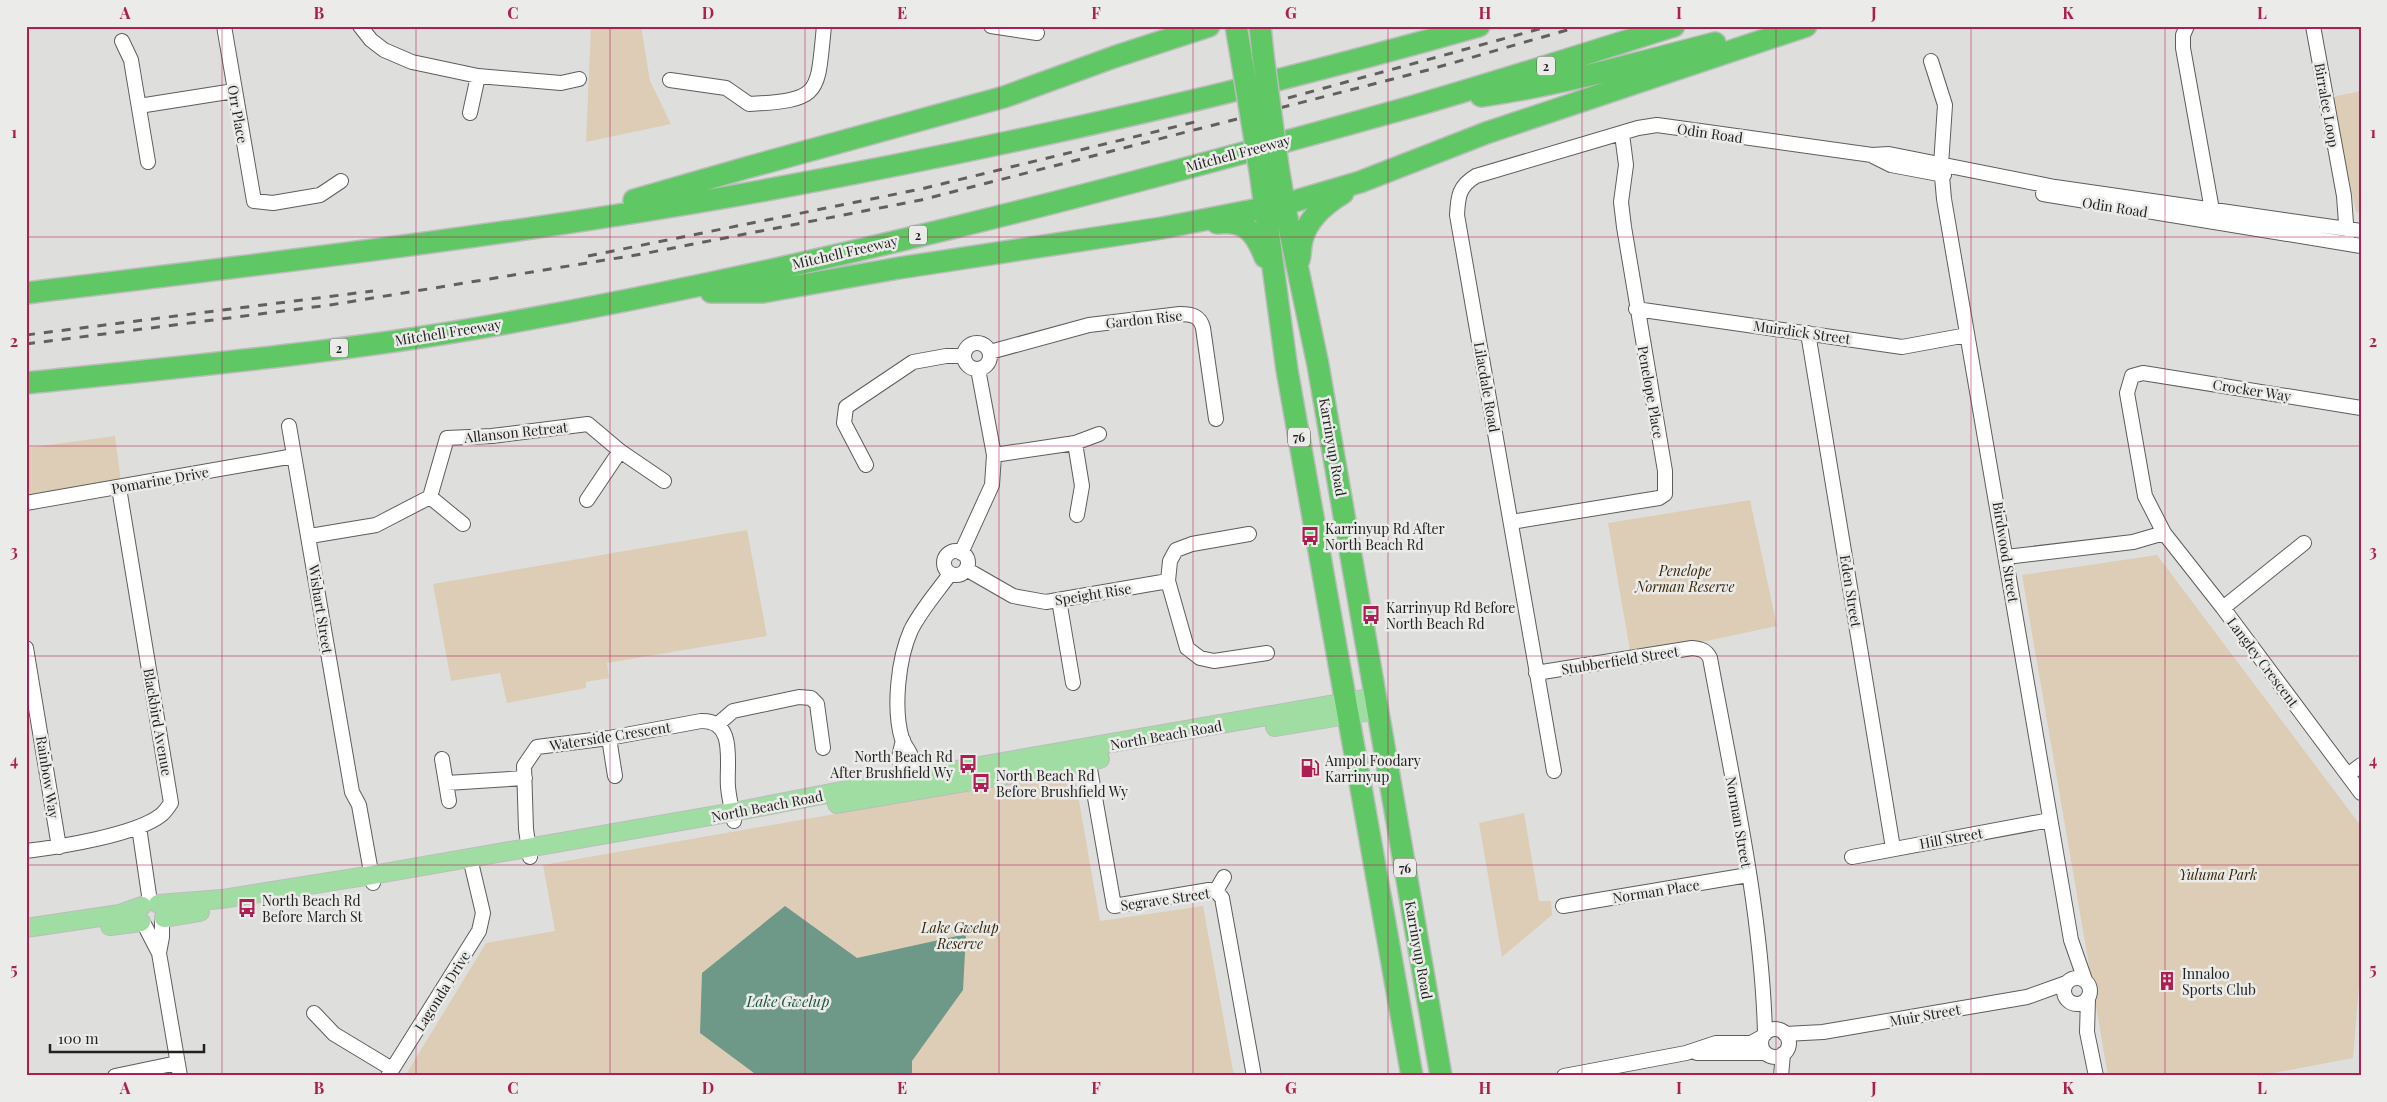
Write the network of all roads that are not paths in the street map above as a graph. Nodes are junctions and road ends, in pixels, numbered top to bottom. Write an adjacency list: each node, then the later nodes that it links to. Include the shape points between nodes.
1 (224, 26): 22 (street, Orr Place)
2 (360, 26): 19 (street, via 371,40 397,57)
3 (824, 26): 21 (street, via 816,84 810,93 799,99 749,104 726,88)
4 (991, 26): 15 (street)
5 (1179, 26): 17 (highway)
6 (1209, 26): 17 (highway)
7 (1236, 26): 29 (highway, Karrinyup Road / 76, bridge)
8 (1260, 26): 29 (highway, Karrinyup Road / 76, bridge)
9 (1478, 26): 35 (highway, via 1326,68 1075,129 731,196)
10 (1674, 26): 23 (highway, Mitchell Freeway / 2)
11 (1778, 26): 23 (highway, via 1595,74 1522,90)
12 (1806, 26): 32 (highway, via 1486,133)
13 (2187, 26): 34 (street, via 2183,48 2205,179)
14 (2313, 26): 37 (street, Birralee Loop)
15 (1037, 33)
16 (122, 40): 24 (street, via 131,60)
17 (1139, 48): 35 (highway, via 1004,98 742,168)
18 (1930, 61): 30 (street, Birdwood Street, via 1945,105)
19 (478, 76): 20 (street, via 561,83); 25 (street)
20 (579, 79)
21 (670, 80)
22 (234, 91): 24 (street); 31 (street, Orr Place, via 254,201 273,203 320,195)
23 (1418, 105): 42 (highway, Mitchell Freeway / 2, via 1083,195)
24 (138, 106): 28 (street)
25 (470, 113)
26 (1638, 128): 27 (street, Lilacdale Road); 30 (street, Odin Road, via 1656,126 1872,155 1889,154)
27 (1622, 134): 43 (street, Penelope Place, via 1626,165 1621,202); 69 (street, Lilacdale Road, via 1476,176 1458,192 1457,215)
28 (148, 162)
29 (1269, 169): 33 (highway, Karrinyup Road / 76)
30 (1941, 169): 34 (street, Odin Road); 46 (street, Birdwood Street)
31 (340, 181)
32 (1360, 182): 33 (highway); 40 (highway, via 1318,211 1303,237)
33 (1275, 206): 36 (highway); 40 (highway, Karrinyup Road / 76); 44 (highway, Karrinyup Road / 76)
34 (2205, 215): 37 (street, Odin Road); 38 (street, Odin Road)
35 (547, 226): 41 (highway)
36 (1162, 228): 42 (highway, via 763,292); 44 (highway, via 1222,222 1251,230 1264,256)
37 (2349, 229): 38 (street, Birralee Loop)
38 (2341, 243): 39 (street, Odin Road)
39 (2361, 246)
40 (1297, 268): 49 (highway, Karrinyup Road / 76)
41 (26, 293)
42 (666, 293): 53 (highway, Mitchell Freeway / 2, via 486,326 326,350)
43 (1636, 309): 45 (street, Muirdick Street); 69 (street, Penelope Place, via 1665,471 1665,494 1659,498)
44 (1279, 311): 51 (highway, Karrinyup Road / 76)
45 (1808, 333): 46 (street, Muirdick Street, via 1902,347); 107 (street, Eden Street)
46 (1967, 335): 76 (street, Birdwood Street)
47 (990, 352): 48 (street, via 984,345 976,343 967,347); 50 (street, via 986,366); 55 (street, Gardon Rise, via 1089,325 1191,314 1203,328)
48 (964, 356): 50 (street, via 970,366); 62 (street, via 914,362 846,407 844,424)
49 (1318, 365): 51 (highway); 87 (highway, Karrinyup Road / 76)
50 (978, 369): 60 (street)
51 (1287, 370): 88 (highway, Karrinyup Road / 76)
52 (2143, 373): 54 (street, Crocker Way); 71 (street, Langley Crescent, via 2132,376 2127,393 2145,496)
53 (26, 383)
54 (2361, 408)
55 (1216, 419)
56 (289, 426): 61 (street, Wishart Street)
57 (1100, 434): 58 (street)
58 (1075, 443): 60 (street); 68 (street, via 1082,486)
59 (620, 451): 63 (street, Allanson Retreat); 65 (street, Allanson Retreat, via 588,424 448,438); 66 (street)
60 (994, 455): 75 (street, via 992,485)
61 (294, 456): 64 (street, Pomarine Drive); 73 (street, Wishart Street)
62 (866, 465)
63 (664, 481)
64 (119, 488): 67 (street, Pomarine Drive); 105 (street, Blackbird Avenue, via 171,803 165,811)
65 (430, 497): 70 (street); 73 (street, via 376,524)
66 (587, 500)
67 (26, 503)
68 (1077, 515)
69 (1512, 522): 85 (street, Lilacdale Road)
70 (463, 524)
71 (2164, 532): 76 (street, via 2133,542); 81 (street, Langley Crescent)
72 (1249, 534): 79 (street, via 1176,550 1170,561)
73 (310, 536): 114 (street, Wishart Street, via 352,792 350,807)
74 (2304, 544): 81 (street)
75 (961, 553): 77 (street, via 967,562); 78 (street, via 952,552 946,558 945,566)
76 (2006, 557): 104 (street, Birdwood Street)
77 (966, 569): 78 (street, via 957,575); 80 (street, Speight Rise, via 1013,596 1046,602)
78 (950, 574): 100 (street, via 912,628 904,650 898,700 902,740 899,756)
79 (1168, 582): 80 (street, Speight Rise); 84 (street, via 1187,648 1200,658 1214,660)
80 (1059, 600): 86 (street)
81 (2223, 608): 96 (street, Langley Crescent)
82 (26, 648): 106 (street, Rainbow Way)
83 (1704, 650): 85 (street, Stubberfield Street, via 1692,648); 112 (street, Norman Street, via 1710,658)
84 (1267, 652)
85 (1536, 673): 95 (street, Lilacdale Road)
86 (1073, 683)
87 (1376, 703): 88 (main road, North Beach Road); 141 (highway, Karrinyup Road / 76)
88 (1346, 708): 92 (main road, North Beach Road); 140 (highway, Karrinyup Road / 76)
89 (718, 724): 90 (street, Waterside Crescent, via 702,722); 91 (street, via 733,711 799,697 811,698 817,704); 103 (street, via 725,734 728,785)
90 (609, 738): 97 (street); 98 (street, Waterside Crescent, via 537,747 524,766)
91 (823, 748)
92 (1087, 755): 100 (main road, North Beach Road); 115 (street, Segrave Street, via 1114,906)
93 (442, 760): 99 (street)
94 (2361, 765): 96 (street)
95 (1554, 771)
96 (2348, 775): 101 (street, Langley Crescent)
97 (615, 776)
98 (525, 778): 99 (street); 109 (street, Waterside Crescent)
99 (447, 783): 102 (street)
100 (911, 785): 103 (main road, North Beach Road)
101 (2361, 793)
102 (448, 801)
103 (737, 817): 109 (main road, North Beach Road)
104 (2050, 820): 107 (street, Hill Street); 120 (street, Birdwood Street)
105 (139, 827): 106 (street, Blackbird Avenue); 117 (street)
106 (59, 847): 108 (street, Blackbird Avenue)
107 (1893, 848): 110 (street, Hill Street)
108 (26, 851)
109 (529, 853): 111 (main road, North Beach Road)
110 (1852, 857)
111 (475, 862): 114 (main road, North Beach Road); 137 (street, Lagonda Drive, via 484,892 480,932)
112 (1748, 875): 116 (street, Norman Place); 124 (street, Norman Street)
113 (1224, 877): 115 (street)
114 (368, 880): 117 (main road, North Beach Road, via 222,898)
115 (1216, 891): 139 (street, Segrave Street, via 1222,898)
116 (1563, 906)
117 (152, 914): 118 (main road, North Beach Road, via 120,914); 119 (main road, North Beach Road); 135 (street, via 162,937 159,953)
118 (26, 928)
119 (26, 940)
120 (2071, 940): 121 (street, Birdwood Street); 122 (street, Birdwood Street)
121 (2084, 980): 122 (street, via 2075,978); 125 (street, via 2090,988)
122 (2067, 982): 123 (street, Muir Street); 126 (street, via 2064,993)
123 (2027, 997): 126 (street, Muir Street); 129 (street, Muir Street)
124 (1764, 998): 128 (street, Norman Street); 131 (street, Norman Street)
125 (2088, 998): 126 (street, via 2082,1003); 130 (street)
126 (2070, 1002): 130 (street)
127 (314, 1013): 137 (street, via 334,1034)
128 (1782, 1032): 129 (street, Muir Street); 131 (street, via 1772,1030); 132 (street, via 1789,1043)
129 (1823, 1032): 132 (street, Muir Street)
130 (2088, 1032): 145 (street)
131 (1764, 1035): 133 (street, via 1751,1043 1716,1043); 134 (street, via 1761,1045)
132 (1785, 1052): 134 (street, via 1776,1057); 144 (street)
133 (1686, 1053): 134 (street); 136 (street)
134 (1767, 1054): 143 (street)
135 (178, 1069): 138 (street)
136 (1604, 1072): 142 (street)
137 (390, 1073)
138 (115, 1076)
139 (1254, 1076)
140 (1412, 1076)
141 (1441, 1076)
142 (1564, 1076)
143 (1775, 1076)
144 (1781, 1076)
145 (2096, 1076)

